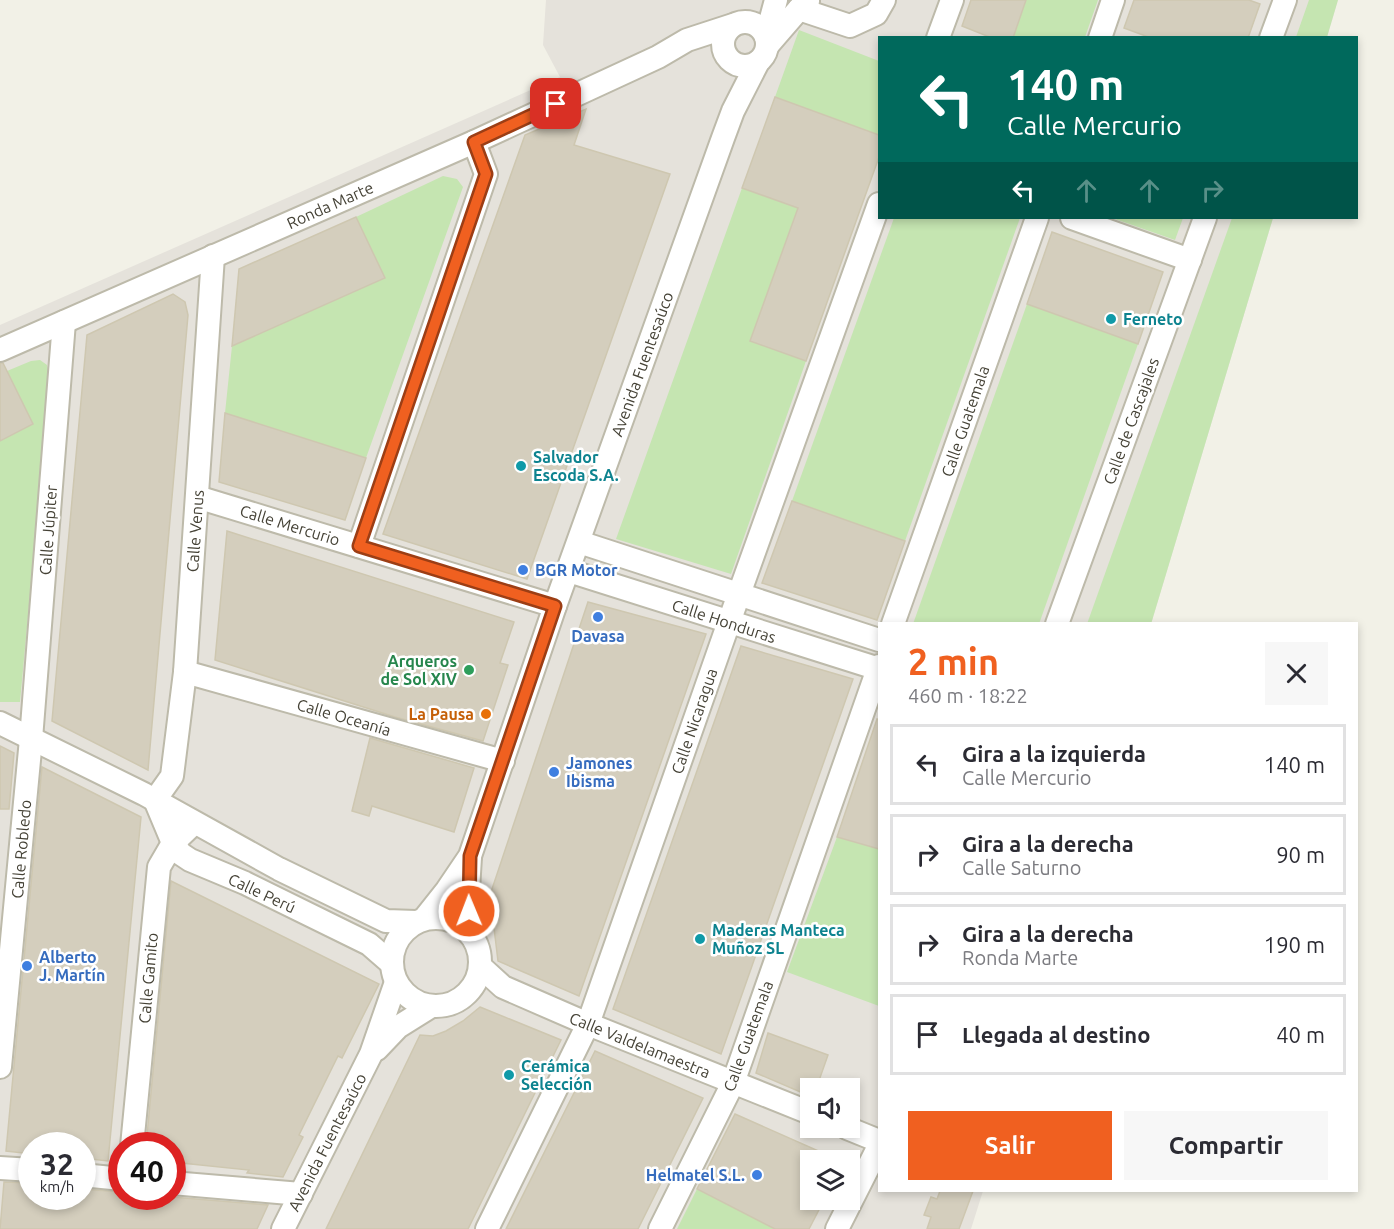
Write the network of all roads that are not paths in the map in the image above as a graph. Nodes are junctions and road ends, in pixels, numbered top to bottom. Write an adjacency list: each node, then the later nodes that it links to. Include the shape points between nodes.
1 (884, 0): 5 (street, via 876,14 850,26)
2 (952, 0): 7 (street)
3 (1113, 0): 8 (street)
4 (1285, 0): 9 (street)
5 (804, 5): 10 (street)
6 (760, 8): 10 (street, Avenida Fuentesaúco); 10 (street, via 758,26); 11 (street, Ronda Marte); 12 (street, Avenida Fuentesaúco, via 724,34 722,48)
7 (939, 36)
8 (1101, 36)
9 (1272, 36)
10 (764, 49): 12 (street, Ronda Marte, via 749,66 740,66); 13 (street, Avenida Fuentesaúco)
11 (658, 57): 12 (street, Ronda Marte, via 687,52); 14 (street, Ronda Marte)
12 (728, 58): 13 (street, Avenida Fuentesaúco)
13 (733, 111): 24 (street, Avenida Fuentesaúco)
14 (474, 142): 19 (street, Ronda Marte); 25 (street, via 486,174)
15 (878, 207): 27 (street, Calle Nicaragua)
16 (1037, 219): 30 (street, Calle Guatemala)
17 (1075, 219): 20 (street)
18 (1205, 219): 20 (street, Calle de Cascajales)
19 (213, 256): 21 (street, Ronda Marte); 23 (street, Calle Venus)
20 (1190, 260): 31 (street, Calle de Cascajales)
21 (64, 322): 22 (street, Ronda Marte); 37 (street, Calle Júpiter)
22 (0, 350)
23 (197, 497): 25 (street, Calle Mercurio); 35 (street, Calle Venus)
24 (579, 542): 26 (street, Avenida Fuentesaúco); 27 (street, Calle Honduras)
25 (359, 546): 28 (street, Calle Mercurio)
26 (568, 571): 28 (street, Avenida Fuentesaúco); 29 (street, Calle Honduras)
27 (740, 595): 29 (street, Calle Nicaragua); 32 (street, Calle Honduras)
28 (555, 606): 38 (street, Avenida Fuentesaúco)
29 (729, 622): 33 (street, Calle Honduras); 50 (street, Calle Nicaragua)
30 (894, 622)
31 (1058, 622)
32 (878, 640)
33 (878, 668)
34 (878, 671): 53 (street, Calle Guatemala)
35 (184, 672): 38 (street, Calle Oceanía); 39 (street, Calle Venus, via 172,776)
36 (0, 723): 37 (street, Calle Perú)
37 (32, 739): 39 (street, Calle Perú); 52 (street, Calle Robledo)
38 (503, 761): 42 (street, Avenida Fuentesaúco)
39 (155, 800): 40 (street, Calle Perú); 41 (street, Calle Perú)
40 (194, 823): 41 (street, Calle Gamito); 43 (street, Calle Perú, via 386,921)
41 (173, 843): 46 (street, Calle Perú, via 190,860 369,944); 55 (street, Calle Gamito, via 159,867)
42 (470, 856): 43 (street, Avenida Fuentesaúco, via 447,891); 44 (street, Avenida Fuentesaúco)
43 (420, 921): 44 (street, via 449,919); 46 (street, via 403,933 394,948)
44 (470, 933): 45 (street, via 479,949)
45 (481, 967): 47 (street, Calle Valdelamaestra); 48 (street)
46 (394, 973): 49 (street, via 405,994); 51 (street, Avenida Fuentesaúco)
47 (504, 987): 48 (street); 50 (street, Calle Valdelamaestra)
48 (470, 991): 49 (street, via 452,1004)
49 (430, 1006): 51 (street, Avenida Fuentesaúco, via 399,1027)
50 (588, 1024): 53 (street, Calle Valdelamaestra); 64 (street, Calle Nicaragua)
51 (371, 1054): 62 (street, Avenida Fuentesaúco)
52 (0, 1067)
53 (733, 1083): 54 (street, Calle Valdelamaestra); 65 (street, Calle Guatemala)
54 (800, 1109)
55 (133, 1132)
56 (860, 1133): 57 (street)
57 (878, 1141)
58 (878, 1148): 66 (street)
59 (0, 1168): 60 (street)
60 (18, 1169)
61 (186, 1184): 62 (street)
62 (301, 1194): 63 (street, Avenida Fuentesaúco)
63 (283, 1229)
64 (487, 1229)
65 (660, 1229)
66 (837, 1229)

